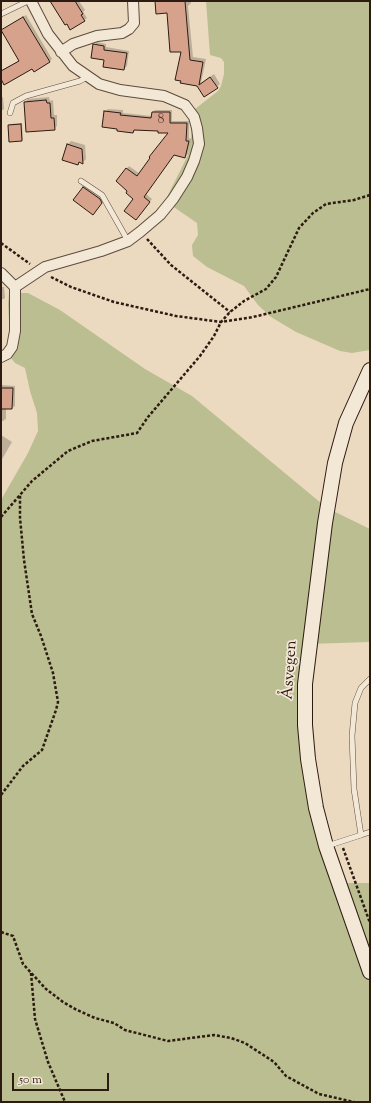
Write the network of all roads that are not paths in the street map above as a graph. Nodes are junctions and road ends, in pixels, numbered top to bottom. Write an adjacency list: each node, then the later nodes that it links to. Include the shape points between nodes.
1 (28, 1): 4 (lane)
2 (32, 1): 5 (street, via 48,34)
3 (133, 1): 5 (street, via 134,23 130,29 97,36 74,44)
4 (1, 14)
5 (61, 52): 6 (street)
6 (87, 77): 7 (lane, via 80,82 26,96 13,103); 9 (street, via 99,84 120,90 164,96 185,105 198,128 199,144 194,161 173,199 160,215)
7 (10, 113)
8 (81, 181): 9 (lane, via 102,195)
9 (128, 241): 11 (street, via 45,267)
10 (1, 273): 11 (street)
11 (15, 287): 12 (street, via 15,330 12,347)
12 (1, 357)
13 (370, 370): 17 (main road, Åsvegen, via 346,423 335,463 305,684 308,759 316,808)
14 (370, 679): 16 (lane, via 360,688 352,736 354,790)
15 (370, 832): 16 (lane)
16 (361, 835): 17 (lane)
17 (326, 846): 18 (main road, Åsvegen)
18 (370, 972)

